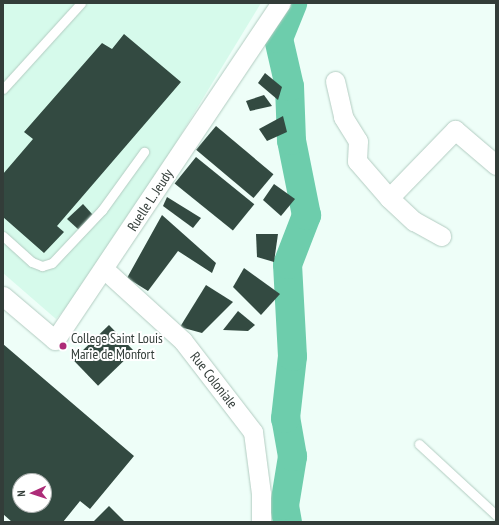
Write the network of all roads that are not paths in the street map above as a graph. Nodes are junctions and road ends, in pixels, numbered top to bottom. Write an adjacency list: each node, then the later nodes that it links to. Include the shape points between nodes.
1 (81, 3): 4 (lane)
2 (281, 3): 10 (street, Ruelle L. Jeudy)
3 (335, 81): 7 (street, via 343,117 358,141 357,161)
4 (3, 89)
5 (144, 152): 8 (lane, via 102,210 52,263 42,266 32,262)
6 (496, 165): 7 (street, via 455,130)
7 (389, 198): 9 (street, via 414,221)
8 (3, 236)
9 (441, 236)
10 (104, 269): 11 (street, Ruelle L. Jeudy, via 54,340); 14 (street, Rue Coloniale, via 183,341 253,432 261,494)
11 (3, 296)
12 (419, 444): 13 (lane)
13 (496, 515)
14 (261, 522)

